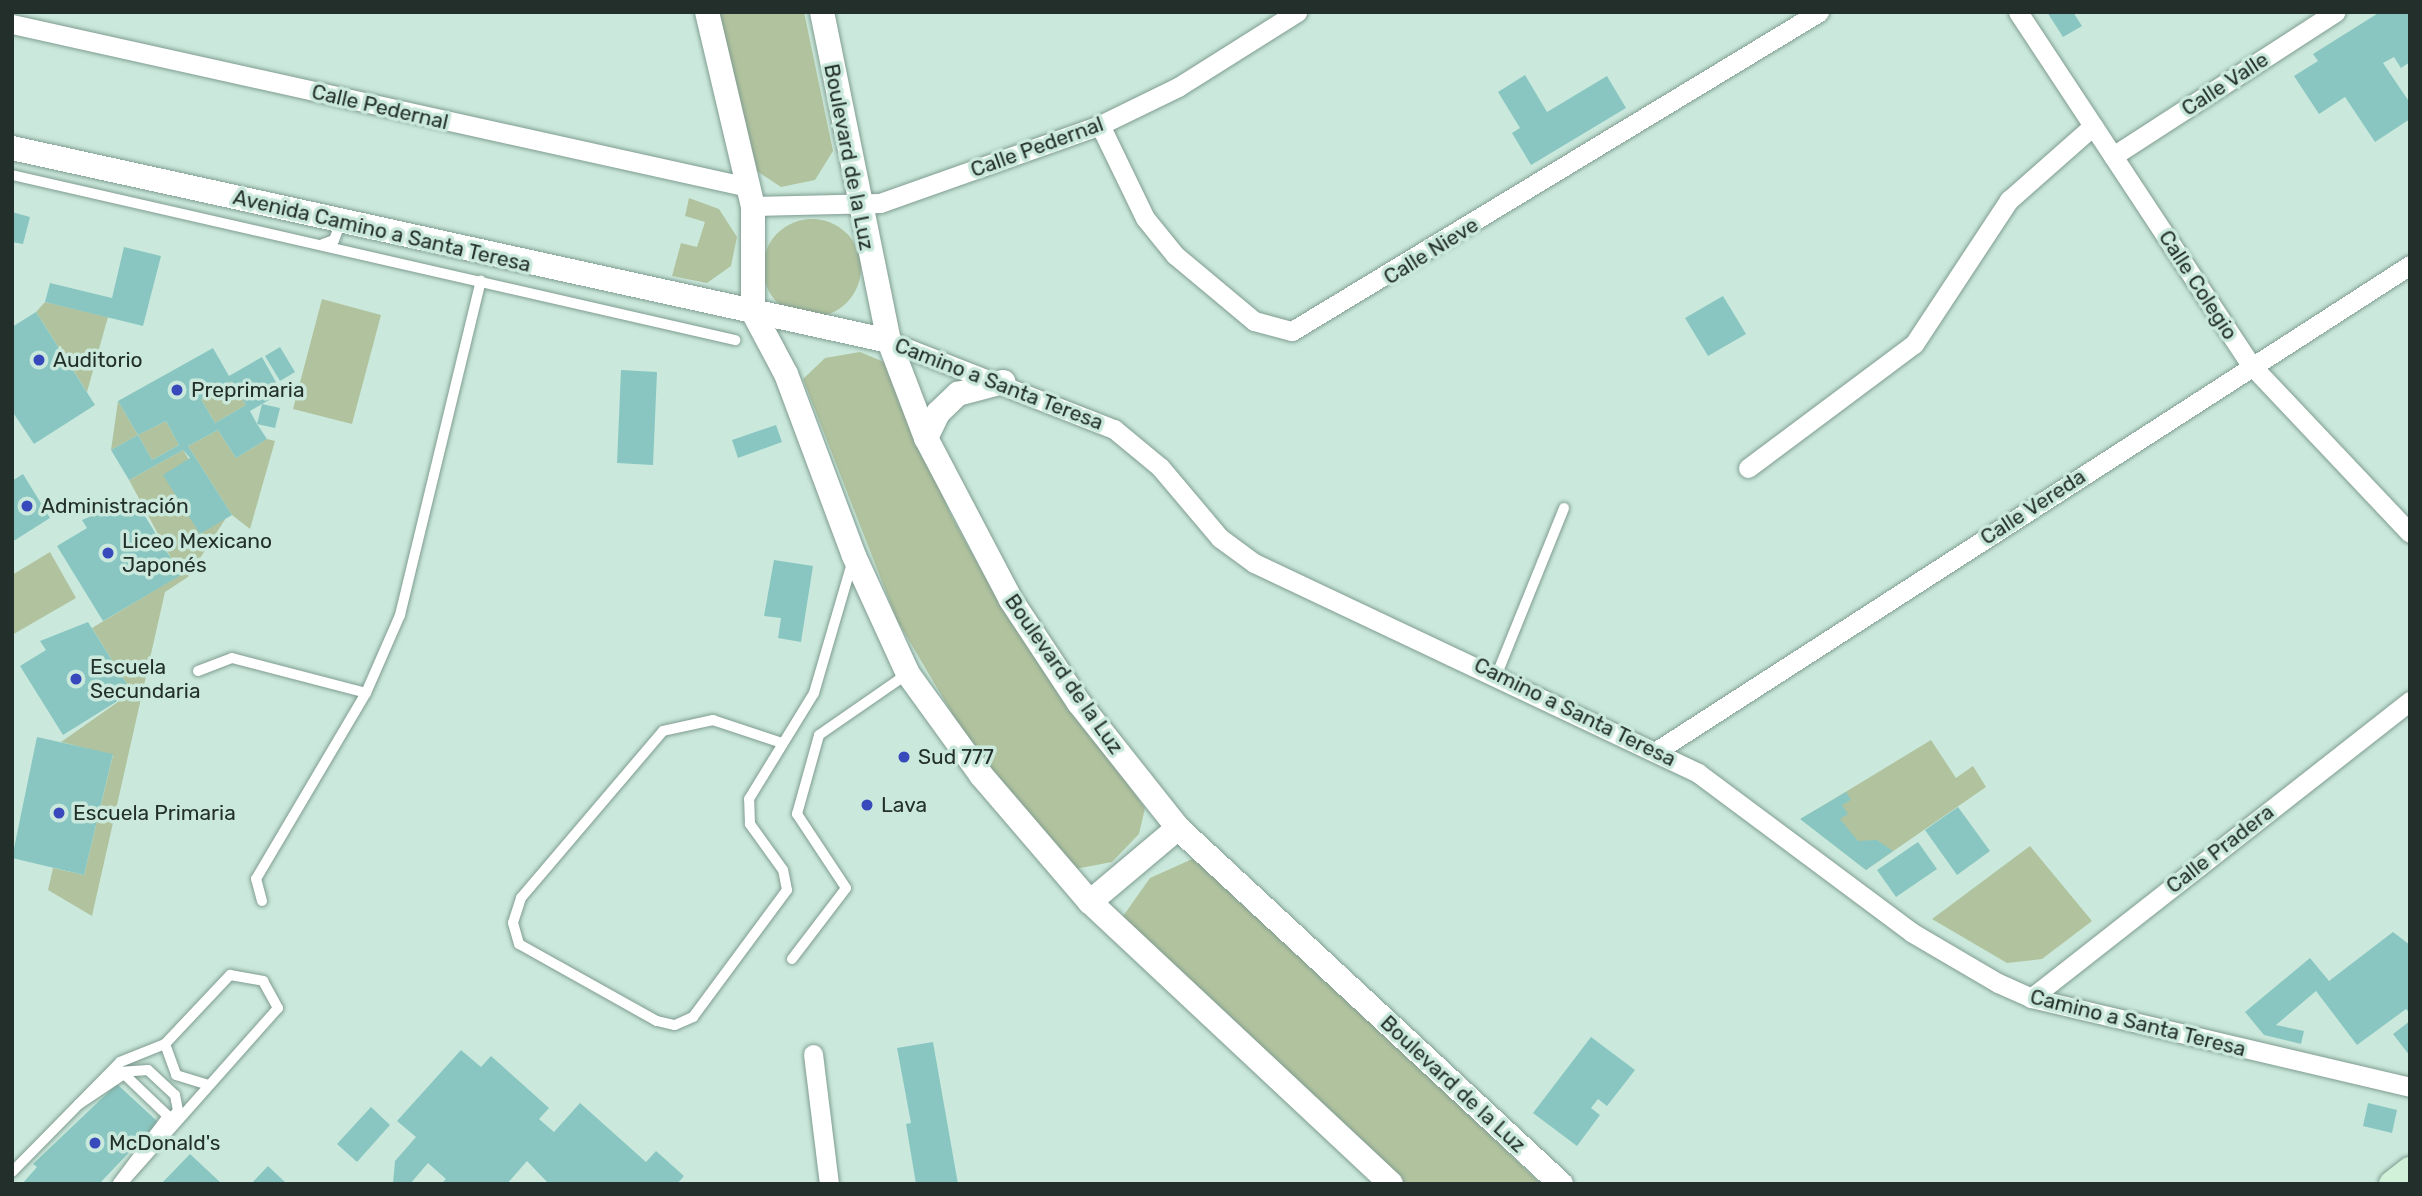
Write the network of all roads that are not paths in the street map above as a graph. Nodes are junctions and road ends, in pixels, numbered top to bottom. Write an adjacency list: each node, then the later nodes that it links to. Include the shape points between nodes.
1 (707, 12): 15 (street)
2 (822, 12): 17 (street, Boulevard de la Luz)
3 (1297, 12): 8 (street, Calle Pedernal, via 1178,86)
4 (1819, 12): 8 (street, Calle Nieve, via 1292,331 1254,321 1175,255 1145,218)
5 (2018, 12): 9 (street, Calle Colegio)
6 (2336, 12): 11 (street, Calle Valle)
7 (12, 24): 15 (street, Calle Pedernal)
8 (1100, 125): 17 (street, Calle Pedernal)
9 (2094, 126): 11 (street, Calle Colegio); 29 (street, via 2009,200 1914,344)
10 (12, 148): 13 (street, Avenida Camino a Santa Teresa)
11 (2113, 156): 26 (street, Calle Colegio)
12 (12, 175): 16 (lane)
13 (137, 176): 14 (street, Avenida Camino a Santa Teresa); 16 (lane)
14 (199, 190): 18 (lane); 19 (street, Avenida Camino a Santa Teresa)
15 (751, 197): 17 (street, Calle Pedernal); 23 (street)
16 (131, 201): 18 (lane)
17 (859, 207): 25 (street, Boulevard de la Luz)
18 (193, 215): 20 (lane)
19 (341, 222): 20 (lane, via 334,240); 23 (street, Avenida Camino a Santa Teresa)
20 (322, 244): 22 (lane)
21 (2410, 265): 26 (street, Calle Vereda)
22 (481, 281): 24 (lane); 36 (lane, via 400,615)
23 (753, 312): 25 (street, Camino a Santa Teresa); 32 (street, via 806,420)
24 (735, 341)
25 (888, 341): 27 (street, Camino a Santa Teresa); 28 (street, Boulevard de la Luz)
26 (2251, 365): 31 (street, Calle Colegio); 39 (street, Calle Vereda)
27 (1003, 382): 28 (street, via 958,394 938,413); 35 (street, Camino a Santa Teresa, via 1086,414 1131,440 1220,538 1254,563)
28 (926, 438): 40 (street, Boulevard de la Luz, via 1044,652)
29 (1748, 468)
30 (1564, 508): 35 (lane)
31 (2410, 533)
32 (854, 556): 34 (street); 38 (lane, via 814,693)
33 (198, 671): 36 (lane, via 232,659)
34 (908, 674): 42 (street, via 981,775); 43 (lane, via 819,735 797,814 846,888)
35 (1497, 674): 39 (street, Camino a Santa Teresa)
36 (366, 693): 41 (lane, via 257,879)
37 (2410, 701): 44 (street, Calle Pradera)
38 (782, 743): 38 (lane, via 713,719 663,731 522,898 513,923 519,944 657,1021 675,1025 693,1017 787,890 786,876 755,835 748,811 752,788)
39 (1658, 750): 44 (street, Camino a Santa Teresa, via 1773,823 1911,932)
40 (1178, 828): 42 (street); 57 (street, Boulevard de la Luz)
41 (262, 901)
42 (1090, 902): 56 (street)
43 (792, 959)
44 (2031, 998): 49 (street, Camino a Santa Teresa)
45 (165, 1044): 48 (lane, via 176,1075); 48 (lane, via 230,975 263,981 278,1008); 50 (lane, via 120,1062)
46 (813, 1054): 55 (street)
47 (116, 1075): 50 (lane); 51 (lane, via 132,1077 166,1113); 51 (lane, via 148,1070 175,1095 179,1107)
48 (208, 1085): 54 (lane, via 193,1110)
49 (2410, 1087)
50 (76, 1105): 53 (lane)
51 (166, 1124): 54 (lane)
52 (2410, 1170): 58 (main road)
53 (12, 1172)
54 (120, 1184)
55 (828, 1184)
56 (1391, 1184)
57 (1561, 1184)
58 (2392, 1184)

